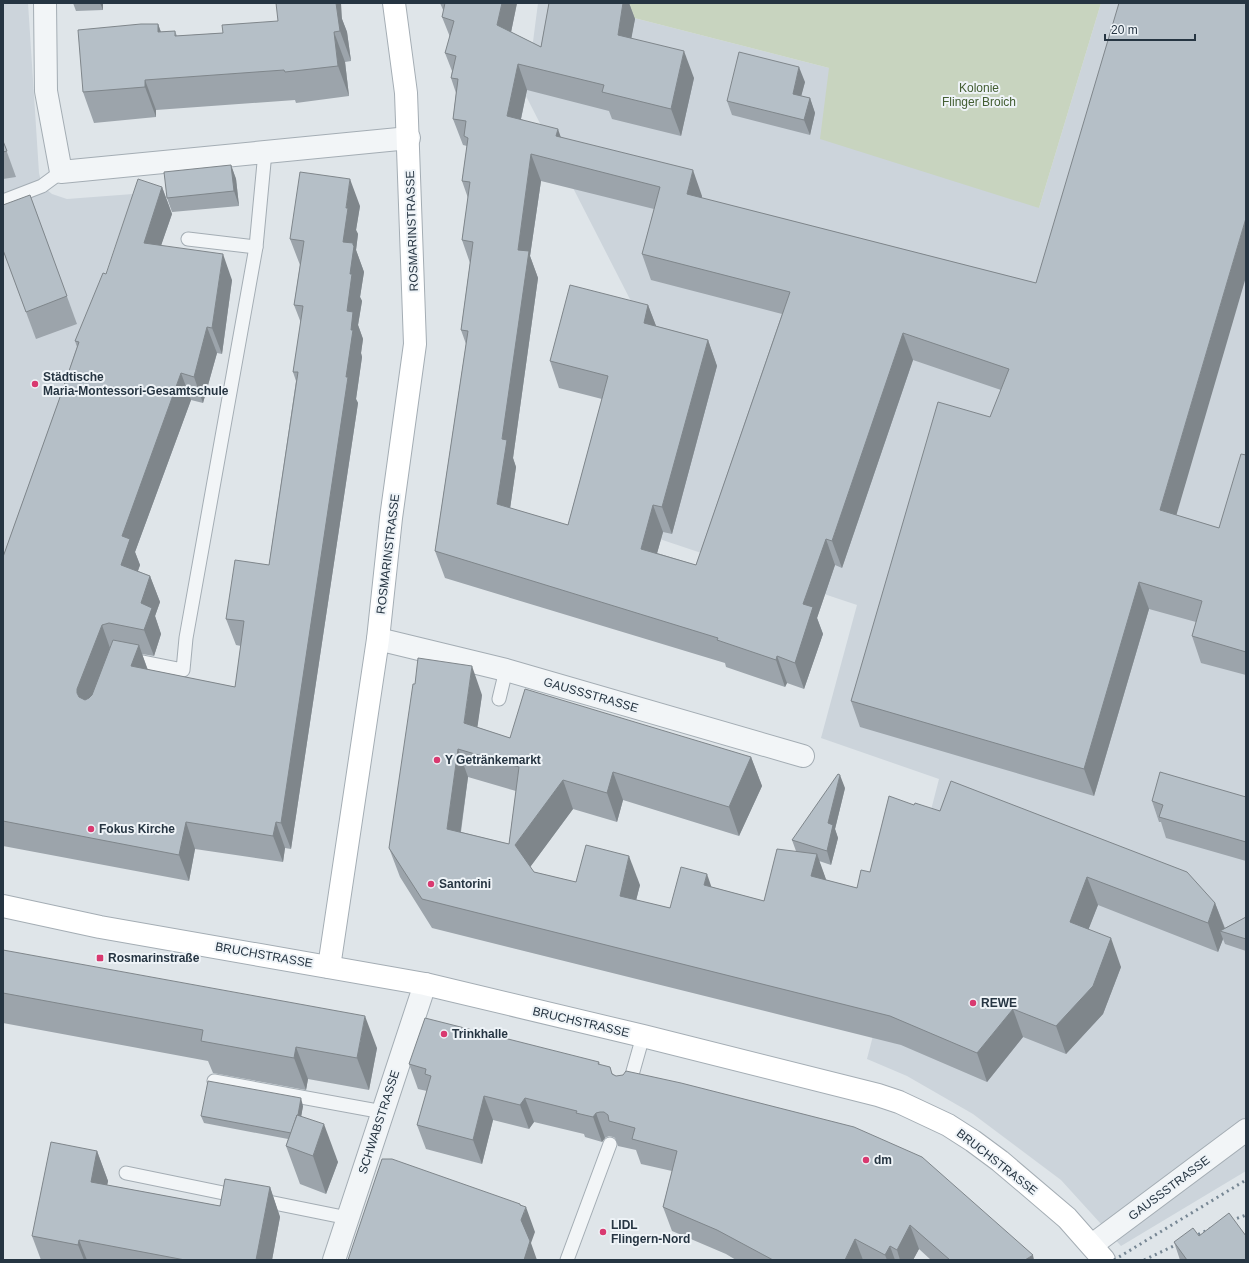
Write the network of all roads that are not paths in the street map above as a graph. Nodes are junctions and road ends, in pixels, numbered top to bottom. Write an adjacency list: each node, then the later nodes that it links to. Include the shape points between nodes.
1 (45, 3): 5 (street, via 46,91)
2 (394, 3): 3 (main road, ROSMARINSTRASSE)
3 (409, 138): 4 (street); 9 (main road, ROSMARINSTRASSE, via 415,344 391,518)
4 (264, 152): 5 (street); 8 (lane)
5 (61, 172): 6 (lane, via 42,186)
6 (3, 201)
7 (188, 239): 8 (lane)
8 (256, 247): 10 (lane, via 186,638 183,670 117,657)
9 (378, 639): 11 (street, GAUSSSTRASSE); 15 (main road, ROSMARINSTRASSE)
10 (115, 664)
11 (506, 670): 12 (lane); 13 (street, GAUSSSTRASSE, via 536,687)
12 (499, 699)
13 (803, 756)
14 (3, 906): 15 (main road, BRUCHSTRASSE, via 100,927)
15 (329, 967): 16 (main road, BRUCHSTRASSE)
16 (425, 984): 17 (main road, BRUCHSTRASSE); 20 (street, SCHWABSTRASSE)
17 (643, 1036): 19 (lane); 25 (main road, BRUCHSTRASSE, via 878,1095 948,1125 1000,1161 1067,1218)
18 (214, 1081): 20 (lane)
19 (627, 1093)
20 (383, 1112): 24 (street, SCHWABSTRASSE)
21 (1246, 1130): 25 (street, GAUSSSTRASSE)
22 (610, 1144): 27 (lane)
23 (126, 1173): 24 (lane)
24 (348, 1218): 26 (street, SCHWABSTRASSE)
25 (1098, 1252)
26 (334, 1260)
27 (567, 1260)

